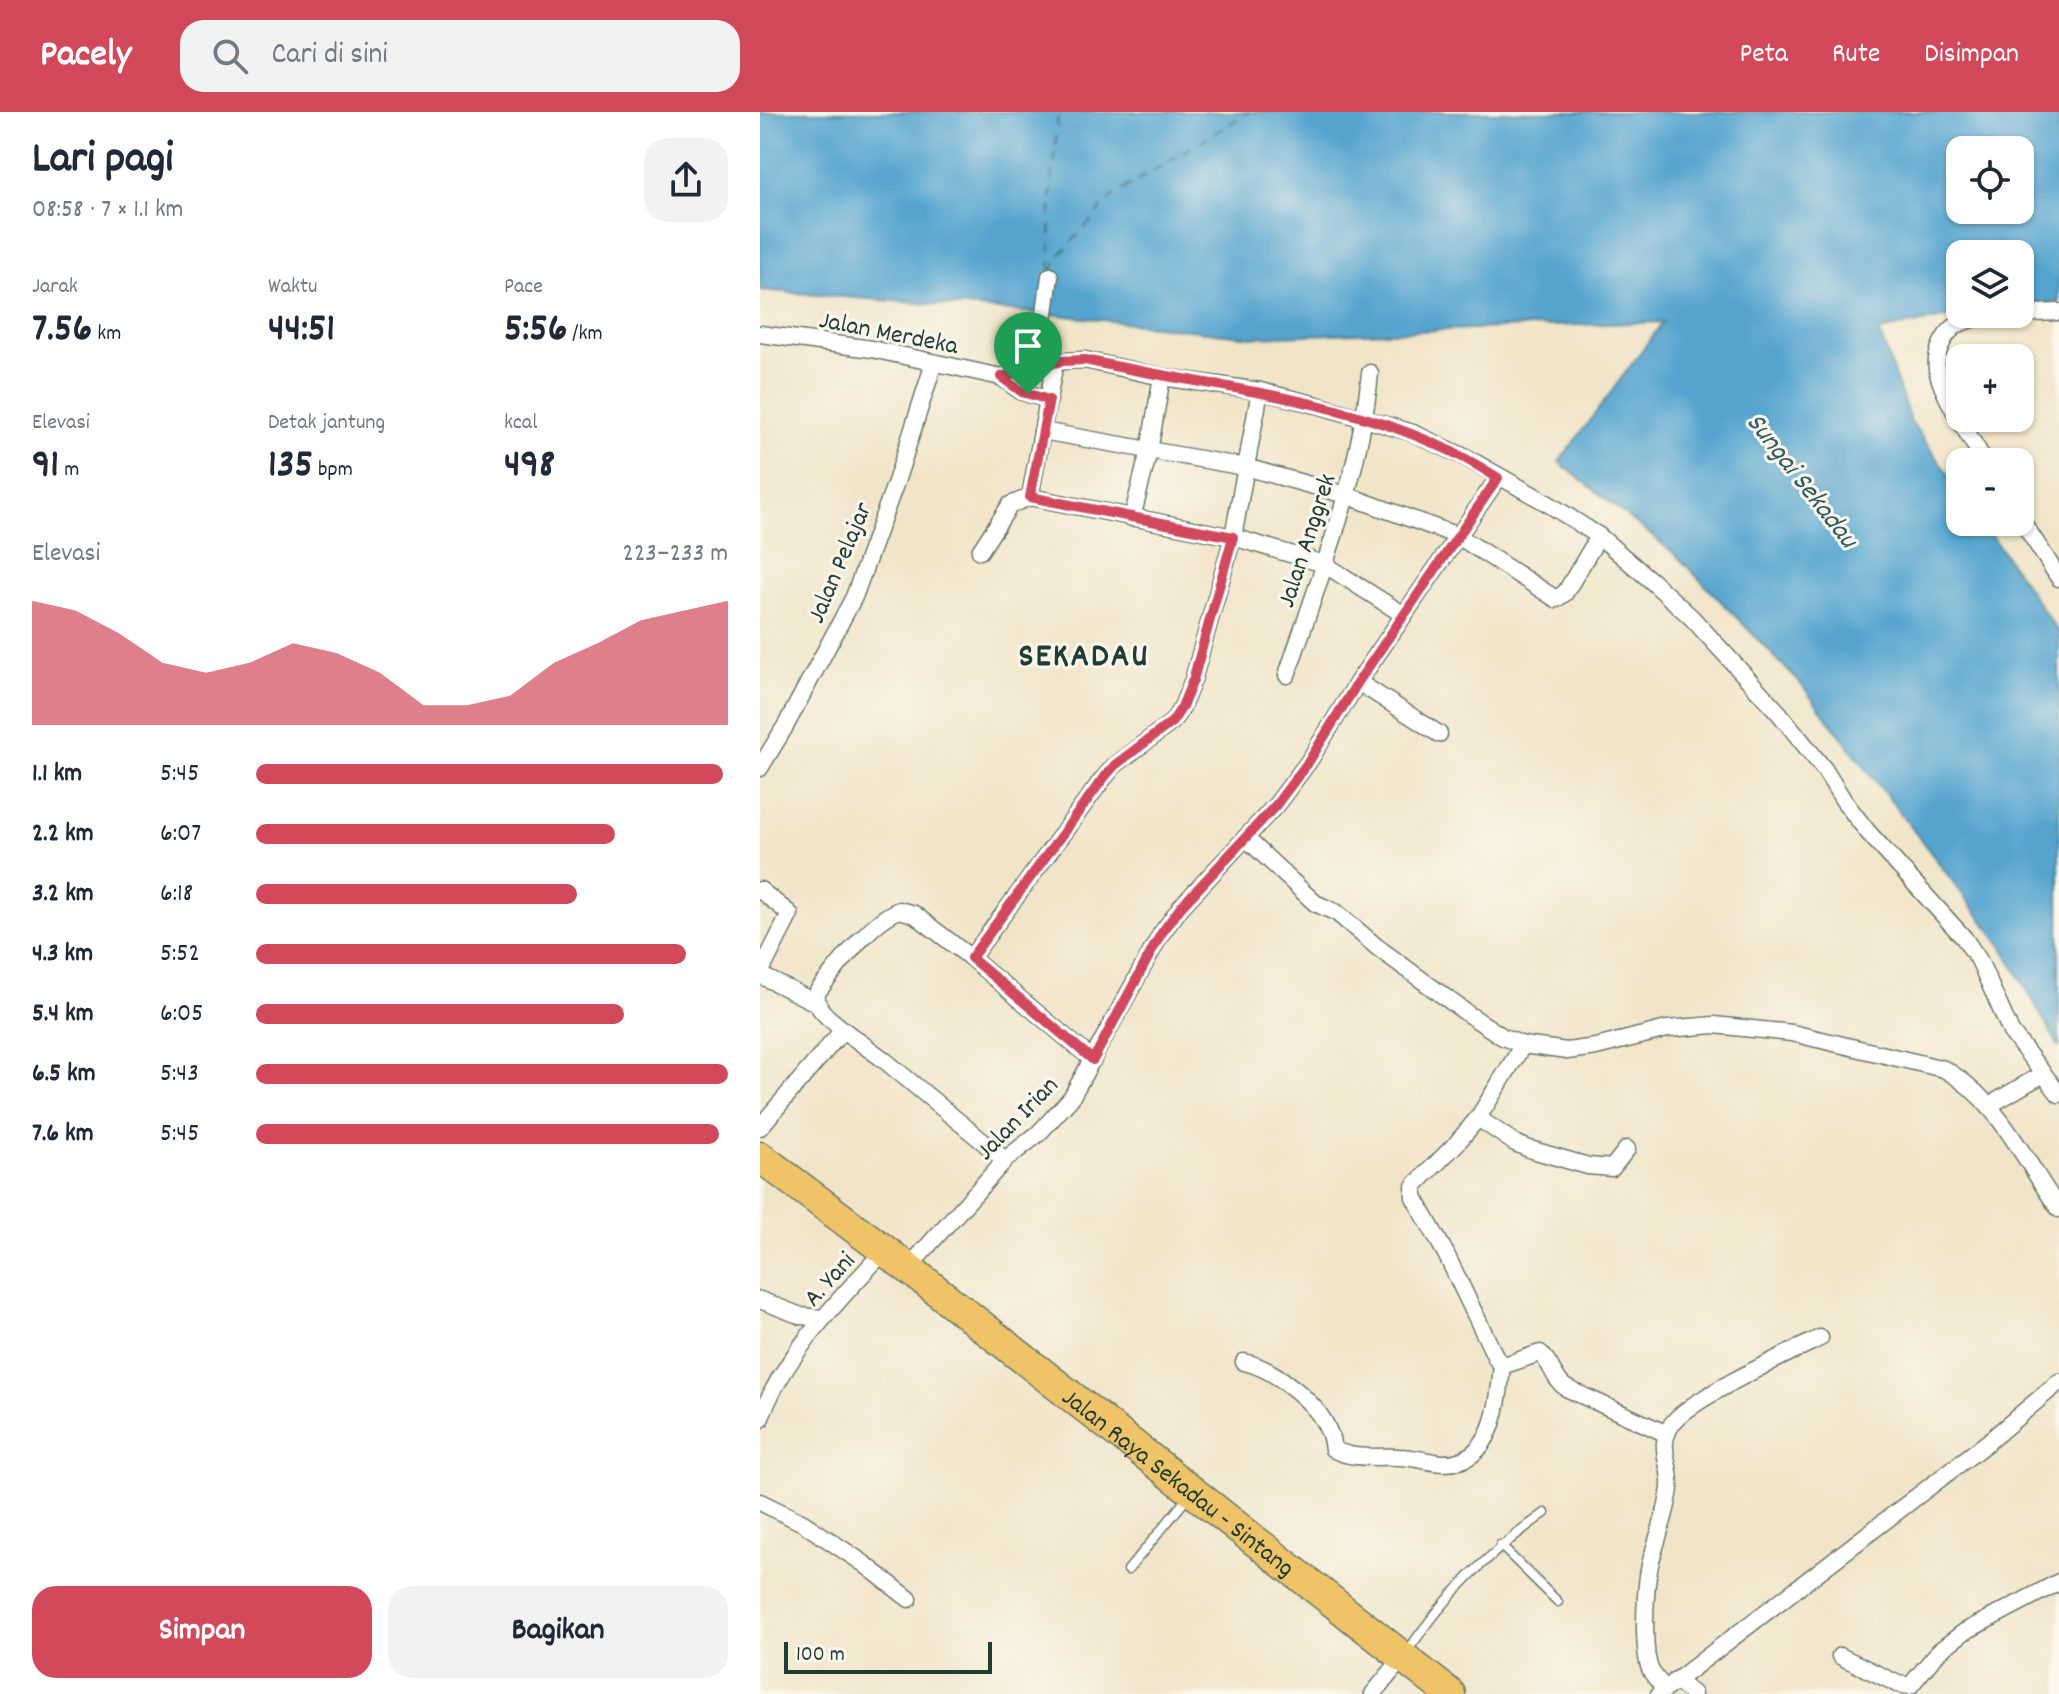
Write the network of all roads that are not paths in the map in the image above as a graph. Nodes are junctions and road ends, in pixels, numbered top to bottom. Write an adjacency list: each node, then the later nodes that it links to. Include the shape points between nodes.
1 (1050, 276): 4 (street, via 1044,351)
2 (2059, 312): 13 (street, via 1982,318 1960,323 1946,336 1937,370)
3 (760, 334): 5 (street, Jalan Merdeka)
4 (1055, 362): 7 (street, Jalan Merdeka); 8 (street, Jalan Merdeka, via 1085,360); 10 (street)
5 (934, 363): 7 (street, Jalan Merdeka); 31 (street, Jalan Pelajar, via 854,597)
6 (1370, 373): 11 (street, Jalan Anggrek)
7 (1001, 377): 10 (street, via 1022,392)
8 (1162, 377): 9 (street, Jalan Merdeka); 14 (street)
9 (1260, 391): 11 (street, Jalan Merdeka); 15 (street)
10 (1049, 400): 12 (street)
11 (1366, 419): 16 (street, Jalan Merdeka, via 1413,433); 17 (street, Jalan Anggrek)
12 (1042, 431): 14 (street); 18 (street)
13 (1977, 448)
14 (1149, 451): 15 (street); 19 (street)
15 (1245, 467): 17 (street); 23 (street)
16 (1498, 478): 20 (street, Jalan Irian); 21 (street, Jalan Merdeka)
17 (1346, 495): 20 (street); 25 (street, Jalan Anggrek)
18 (1030, 497): 19 (street); 24 (street, via 1006,510)
19 (1132, 518): 23 (street)
20 (1458, 536): 21 (street, via 1556,599 1565,593); 27 (street, Jalan Irian)
21 (1599, 536): 39 (street, Jalan Merdeka, via 1692,618 1805,744 1867,831 1964,938 2011,1032)
22 (2032, 536): 26 (street)
23 (1233, 537): 25 (street); 34 (street, via 1193,680 1177,717 1102,780)
24 (980, 551)
25 (1324, 564): 27 (street); 28 (street, Jalan Anggrek)
26 (2059, 578)
27 (1404, 615): 29 (street, Jalan Irian)
28 (1287, 675)
29 (1358, 682): 30 (street); 32 (street, Jalan Irian, via 1309,761)
30 (1439, 734)
31 (760, 768)
32 (1247, 839): 37 (street, via 1315,903 1337,913 1468,1014); 38 (street, Jalan Irian, via 1161,934)
33 (760, 890): 35 (street, via 790,914 762,976)
34 (971, 958): 35 (street, via 914,914 899,910 847,956 818,991); 38 (street)
35 (816, 1003): 36 (street)
36 (843, 1030): 43 (street); 46 (street)
37 (1523, 1045): 41 (street, via 1567,1051 1690,1025 1754,1028 1944,1069); 42 (street)
38 (1093, 1060): 46 (street, Jalan Irian, via 1056,1117)
39 (2043, 1074): 40 (street, Jalan Merdeka); 41 (street)
40 (2059, 1094)
41 (1990, 1105): 47 (street)
42 (1478, 1118): 44 (street, via 1522,1146 1588,1166 1612,1168); 54 (street, via 1412,1191)
43 (760, 1127)
44 (1627, 1149)
45 (760, 1157): 48 (highway, Jalan Raya Sekadau - Sintang)
46 (1005, 1160): 49 (street, Jalan Irian)
47 (2059, 1209)
48 (884, 1251): 49 (highway, Jalan Raya Sekadau - Sintang); 51 (street, A. Yani)
49 (908, 1268): 58 (highway, Jalan Raya Sekadau - Sintang)
50 (760, 1300): 51 (street)
51 (822, 1318): 56 (street, A. Yani)
52 (1820, 1338): 57 (street, via 1690,1408)
53 (1244, 1362): 54 (street, via 1282,1380 1316,1410 1333,1449 1344,1455 1445,1463 1471,1457 1486,1440)
54 (1502, 1363): 57 (street, via 1540,1353 1566,1388)
55 (2059, 1382): 68 (street)
56 (760, 1420)
57 (1667, 1434): 68 (street, via 1663,1450 1670,1480 1647,1578 1646,1636 1650,1670)
58 (1193, 1492): 62 (lane); 66 (highway, Jalan Raya Sekadau - Sintang)
59 (760, 1502): 64 (street, via 803,1523)
60 (1545, 1513): 61 (lane)
61 (1500, 1545): 65 (lane); 66 (lane, via 1434,1613)
62 (1128, 1570)
63 (2059, 1582): 67 (street, via 1964,1632 1939,1651 1910,1686)
64 (909, 1599)
65 (1558, 1602)
66 (1404, 1656): 69 (street); 70 (highway, Jalan Raya Sekadau - Sintang)
67 (1840, 1656)
68 (1666, 1688): 71 (street)
69 (1373, 1694)
70 (1450, 1694)
71 (1693, 1694)

